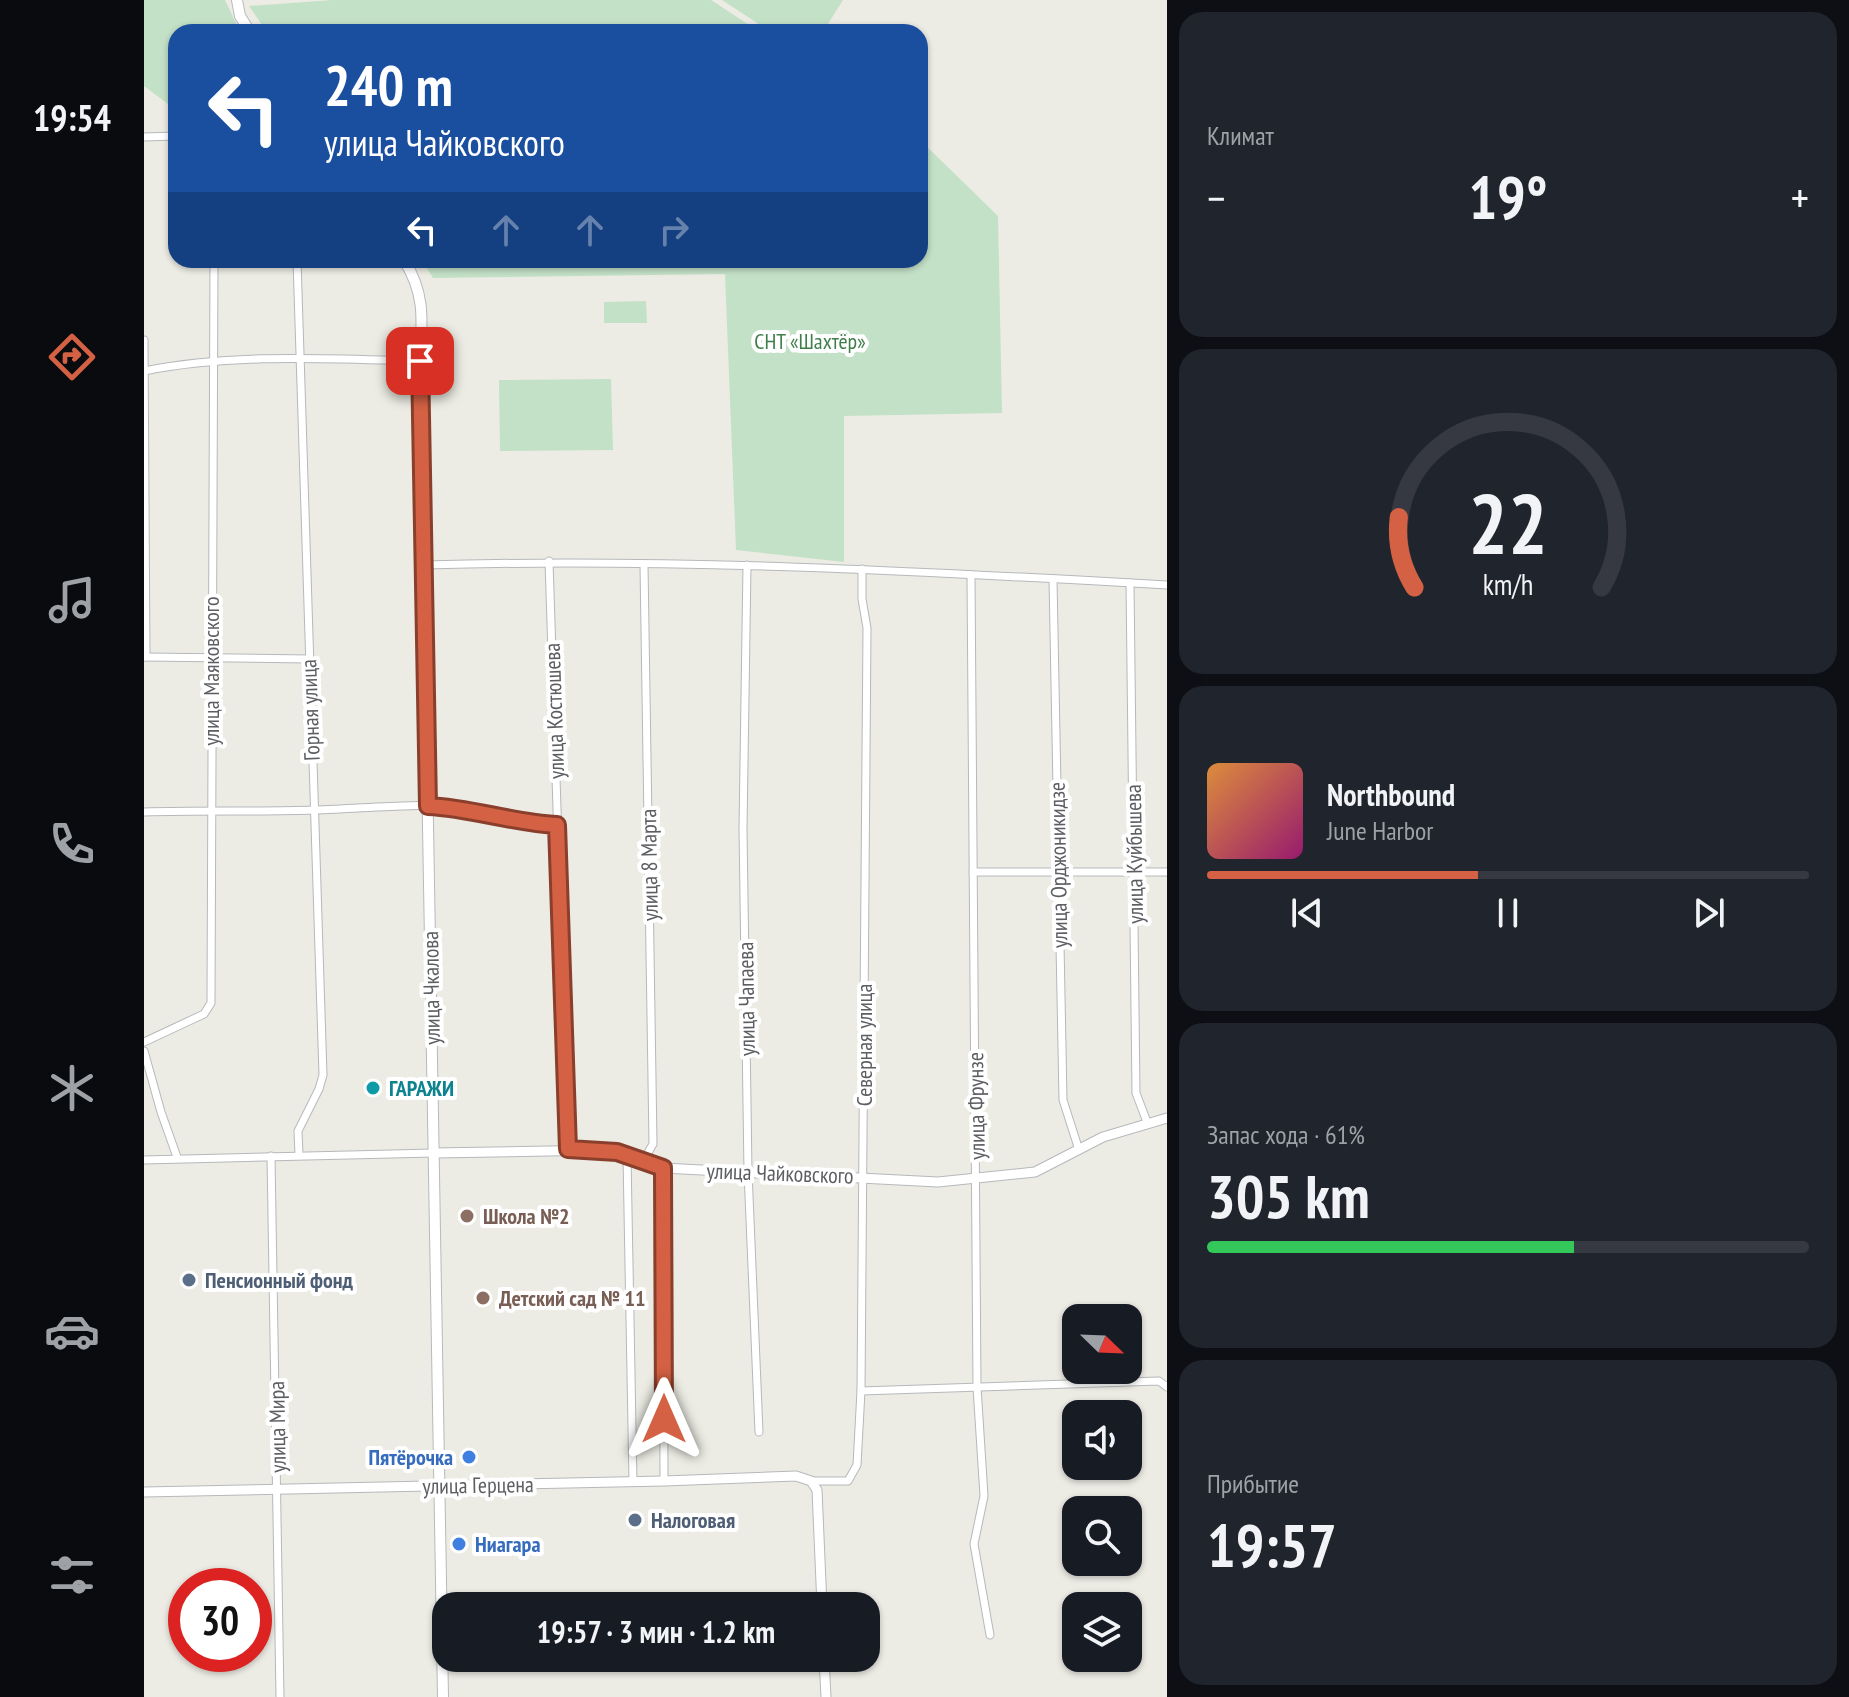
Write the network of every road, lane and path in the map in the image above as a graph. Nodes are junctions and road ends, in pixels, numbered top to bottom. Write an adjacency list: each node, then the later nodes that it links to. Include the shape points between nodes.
1 (237, 0): 2 (main road)
2 (245, 24)
3 (168, 136): 4 (street)
4 (144, 137)
5 (214, 268): 11 (street, улица Маяковского)
6 (297, 268): 9 (street, Горная улица)
7 (409, 268): 10 (main road, улица Чкалова, via 417,280 421,309)
8 (144, 340): 12 (street)
9 (300, 359): 10 (street); 11 (street); 24 (street, Горная улица)
10 (420, 361): 14 (main road, улица Чкалова)
11 (214, 363): 12 (street); 23 (street, улица Маяковского)
12 (145, 371): 22 (street)
13 (549, 561): 14 (street); 15 (street); 29 (street, улица Костюшева)
14 (425, 565): 25 (main road, улица Чкалова)
15 (644, 565): 16 (street); 46 (street, улица 8 Марта, via 653,1144)
16 (747, 565): 17 (street); 48 (street, улица Чапаева, via 743,829)
17 (862, 569): 18 (street); 49 (street, Северная улица, via 867,628)
18 (971, 575): 19 (street); 30 (street, улица Фрунзе)
19 (1053, 579): 20 (street); 31 (street, улица Орджоникидзе)
20 (1130, 583): 21 (street); 32 (street, улица Куйбышева)
21 (1167, 585)
22 (145, 657): 23 (street)
23 (212, 659): 24 (street); 26 (street, улица Маяковского)
24 (309, 659): 27 (street, Горная улица)
25 (428, 806): 27 (street); 29 (street); 40 (main road, улица Чкалова)
26 (210, 809): 27 (street); 28 (street); 34 (street, улица Маяковского, via 211,1003 204,1014)
27 (313, 811): 41 (street, Горная улица, via 323,1075 298,1131)
28 (144, 812)
29 (557, 825): 38 (street, улица Костюшева)
30 (973, 872): 31 (street); 50 (street, улица Фрунзе)
31 (1057, 872): 32 (street); 39 (street, улица Орджоникидзе, via 1063,1100)
32 (1135, 872): 33 (street); 37 (street, улица Куйбышева, via 1136,1093)
33 (1167, 872)
34 (144, 1042)
35 (144, 1051): 44 (street)
36 (1167, 1118): 37 (street, улица Чайковского)
37 (1147, 1122): 39 (street, улица Чайковского)
38 (568, 1149): 40 (street, улица Чайковского); 43 (street, улица Чайковского)
39 (1079, 1150): 50 (street, улица Чайковского, via 1035,1172)
40 (434, 1153): 41 (street, улица Чайковского); 59 (main road, улица Чкалова)
41 (299, 1155): 42 (street, улица Чайковского)
42 (271, 1156): 44 (street, улица Чайковского); 60 (street, улица Мира)
43 (627, 1156): 46 (street, улица Чайковского); 58 (street)
44 (177, 1157): 45 (street, улица Чайковского)
45 (144, 1160)
46 (642, 1163): 47 (street, улица Чайковского)
47 (663, 1168): 48 (street, улица Чайковского); 56 (street)
48 (748, 1172): 49 (street, улица Чайковского); 54 (street, улица Чапаева)
49 (863, 1177): 50 (street, улица Чайковского); 53 (street, Северная улица)
50 (977, 1179): 51 (street, улица Фрунзе)
51 (977, 1387): 52 (street, via 1159,1381); 53 (street); 63 (street, улица Фрунзе, via 984,1496 974,1544)
52 (1167, 1387)
53 (861, 1391): 57 (street, Северная улица, via 857,1465 848,1481)
54 (759, 1432)
55 (144, 1481): 61 (street)
56 (664, 1481): 57 (street, улица Герцена, via 796,1476); 58 (street, улица Герцена)
57 (811, 1481): 62 (street, via 817,1490)
58 (633, 1482): 59 (street, улица Герцена)
59 (439, 1486): 60 (street, улица Герцена); 66 (main road, улица Чкалова)
60 (278, 1489): 61 (street, улица Герцена); 65 (street, улица Мира)
61 (145, 1492)
62 (821, 1592)
63 (990, 1635)
64 (825, 1672): 67 (street)
65 (280, 1697)
66 (443, 1697)
67 (826, 1697)

